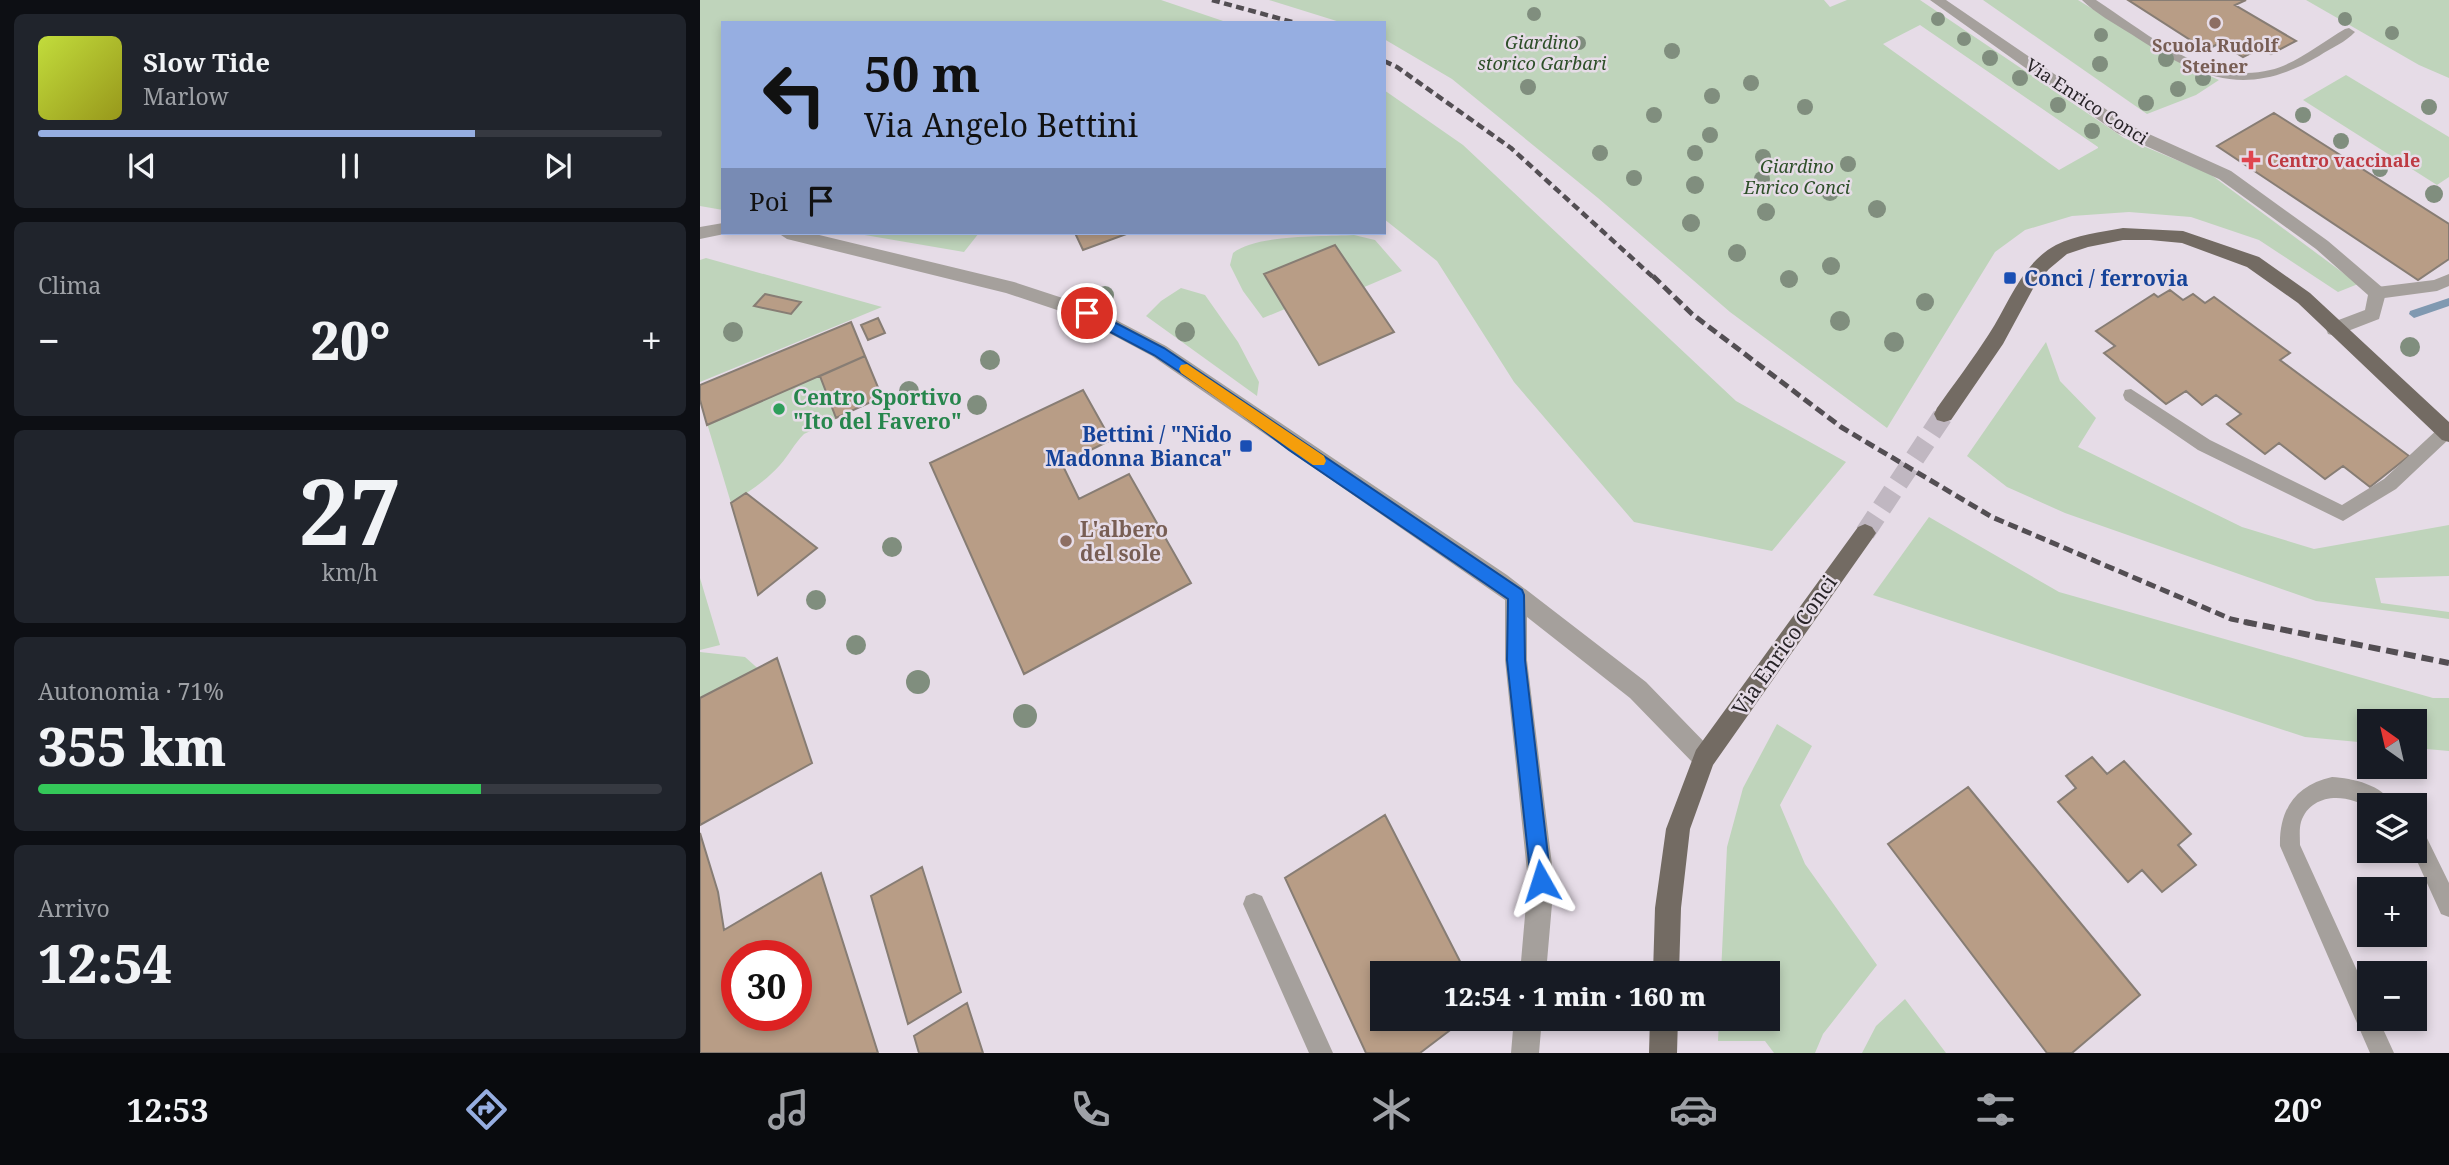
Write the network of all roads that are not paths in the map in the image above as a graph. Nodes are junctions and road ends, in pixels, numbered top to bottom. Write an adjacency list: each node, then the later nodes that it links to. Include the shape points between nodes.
1 (1937, 0): 8 (street, Via Enrico Conci, via 2123,129 2225,175)
2 (2088, 0): 3 (lane, via 2179,58 2234,77 2274,74)
3 (2349, 33)
4 (721, 229): 5 (street)
5 (700, 233)
6 (795, 235): 14 (street, via 1008,287 1087,313 1159,351)
7 (2449, 279): 8 (lane, via 2437,285)
8 (2377, 293): 9 (street, via 2373,314)
9 (2334, 328): 11 (main road, via 2304,298 2253,262 2216,247 2150,234 2085,241 2061,250 2029,280 1996,339); 12 (main road)
10 (2131, 395): 12 (lane, via 2204,445 2343,514 2390,484)
11 (1944, 414)
12 (2448, 433)
13 (1865, 533): 15 (main road, Via Enrico Conci)
14 (1516, 595): 15 (street, via 1638,690); 20 (street, via 1516,660 1541,881)
15 (1704, 758): 21 (main road, Via Enrico Conci, via 1678,829)
16 (2357, 793): 27 (lane, via 2346,788 2319,789 2304,800 2291,821 2290,846)
17 (2427, 860): 19 (lane)
18 (1254, 904): 24 (lane)
19 (2449, 906)
20 (1533, 961)
21 (1666, 961)
22 (1527, 1031): 25 (street)
23 (1663, 1031): 26 (main road)
24 (1321, 1053)
25 (1525, 1053)
26 (1662, 1053)
27 (2382, 1053)

